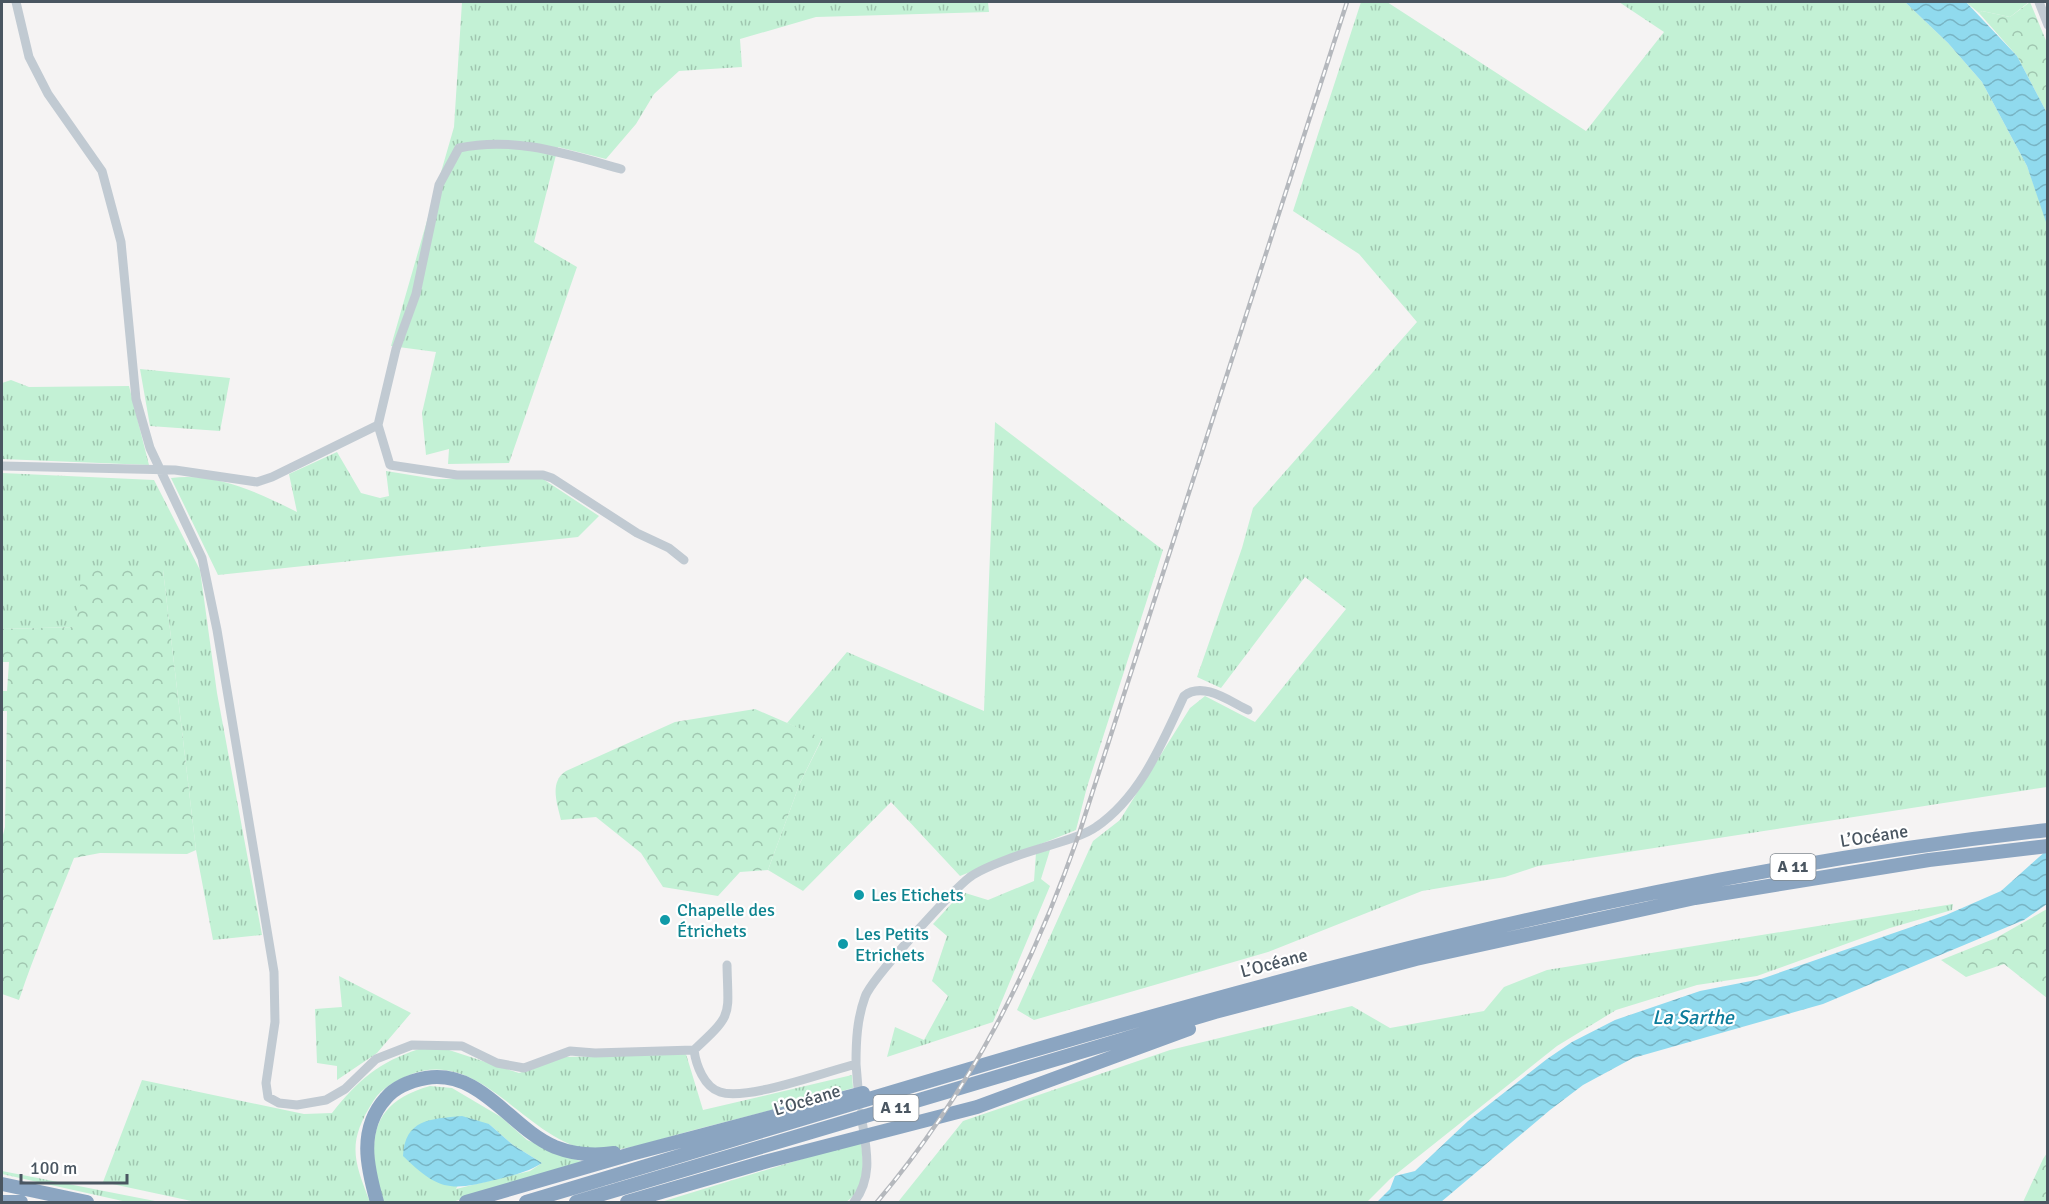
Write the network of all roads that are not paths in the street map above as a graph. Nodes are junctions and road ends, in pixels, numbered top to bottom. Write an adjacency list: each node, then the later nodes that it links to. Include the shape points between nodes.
1 (16, 2): 7 (street, via 29,57 48,94 102,171 121,242 136,399)
2 (2039, 2): 3 (street)
3 (2048, 25)
4 (621, 169): 5 (street, via 536,147 479,144 459,148 439,185 416,294 396,349)
5 (378, 425): 7 (street, via 257,482); 8 (street, via 390,465 457,475 552,478)
6 (2, 465): 7 (street)
7 (161, 471): 14 (street, via 202,558 217,630 274,972 275,1022 266,1083 268,1097 297,1105 326,1100 345,1089 376,1059 412,1045 462,1046 497,1063 524,1068 570,1051)
8 (684, 560)
9 (1248, 710): 15 (street, via 1202,689 1193,689 1184,696 1154,759 1128,798 1106,819 1094,829 1010,858 970,877 882,971 866,995 856,1033)
10 (2048, 830): 16 (highway, L’Océane / A 11, via 1811,864 1493,926 1267,983)
11 (2048, 846): 13 (highway, L’Océane / A 11, via 1695,898 1491,942)
12 (727, 965): 14 (street, via 729,1009 716,1030)
13 (1215, 1012): 19 (highway, via 1201,1025 976,1107); 26 (highway, L’Océane / A 11)
14 (694, 1050): 15 (street, via 696,1064 717,1092 739,1095)
15 (856, 1069): 29 (street, via 867,1179)
16 (897, 1092): 17 (highway, via 876,1090); 25 (highway, L’Océane / A 11)
17 (631, 1154): 23 (highway, via 590,1154 556,1147 467,1084 452,1078 419,1079 391,1092 372,1118 367,1149); 24 (highway)
18 (2, 1184): 22 (highway)
19 (688, 1184): 27 (highway); 28 (highway)
20 (2, 1203): 21 (highway)
21 (21, 1203)
22 (87, 1203)
23 (377, 1203)
24 (466, 1203)
25 (526, 1203)
26 (576, 1203)
27 (627, 1203)
28 (644, 1203)
29 (854, 1203)

